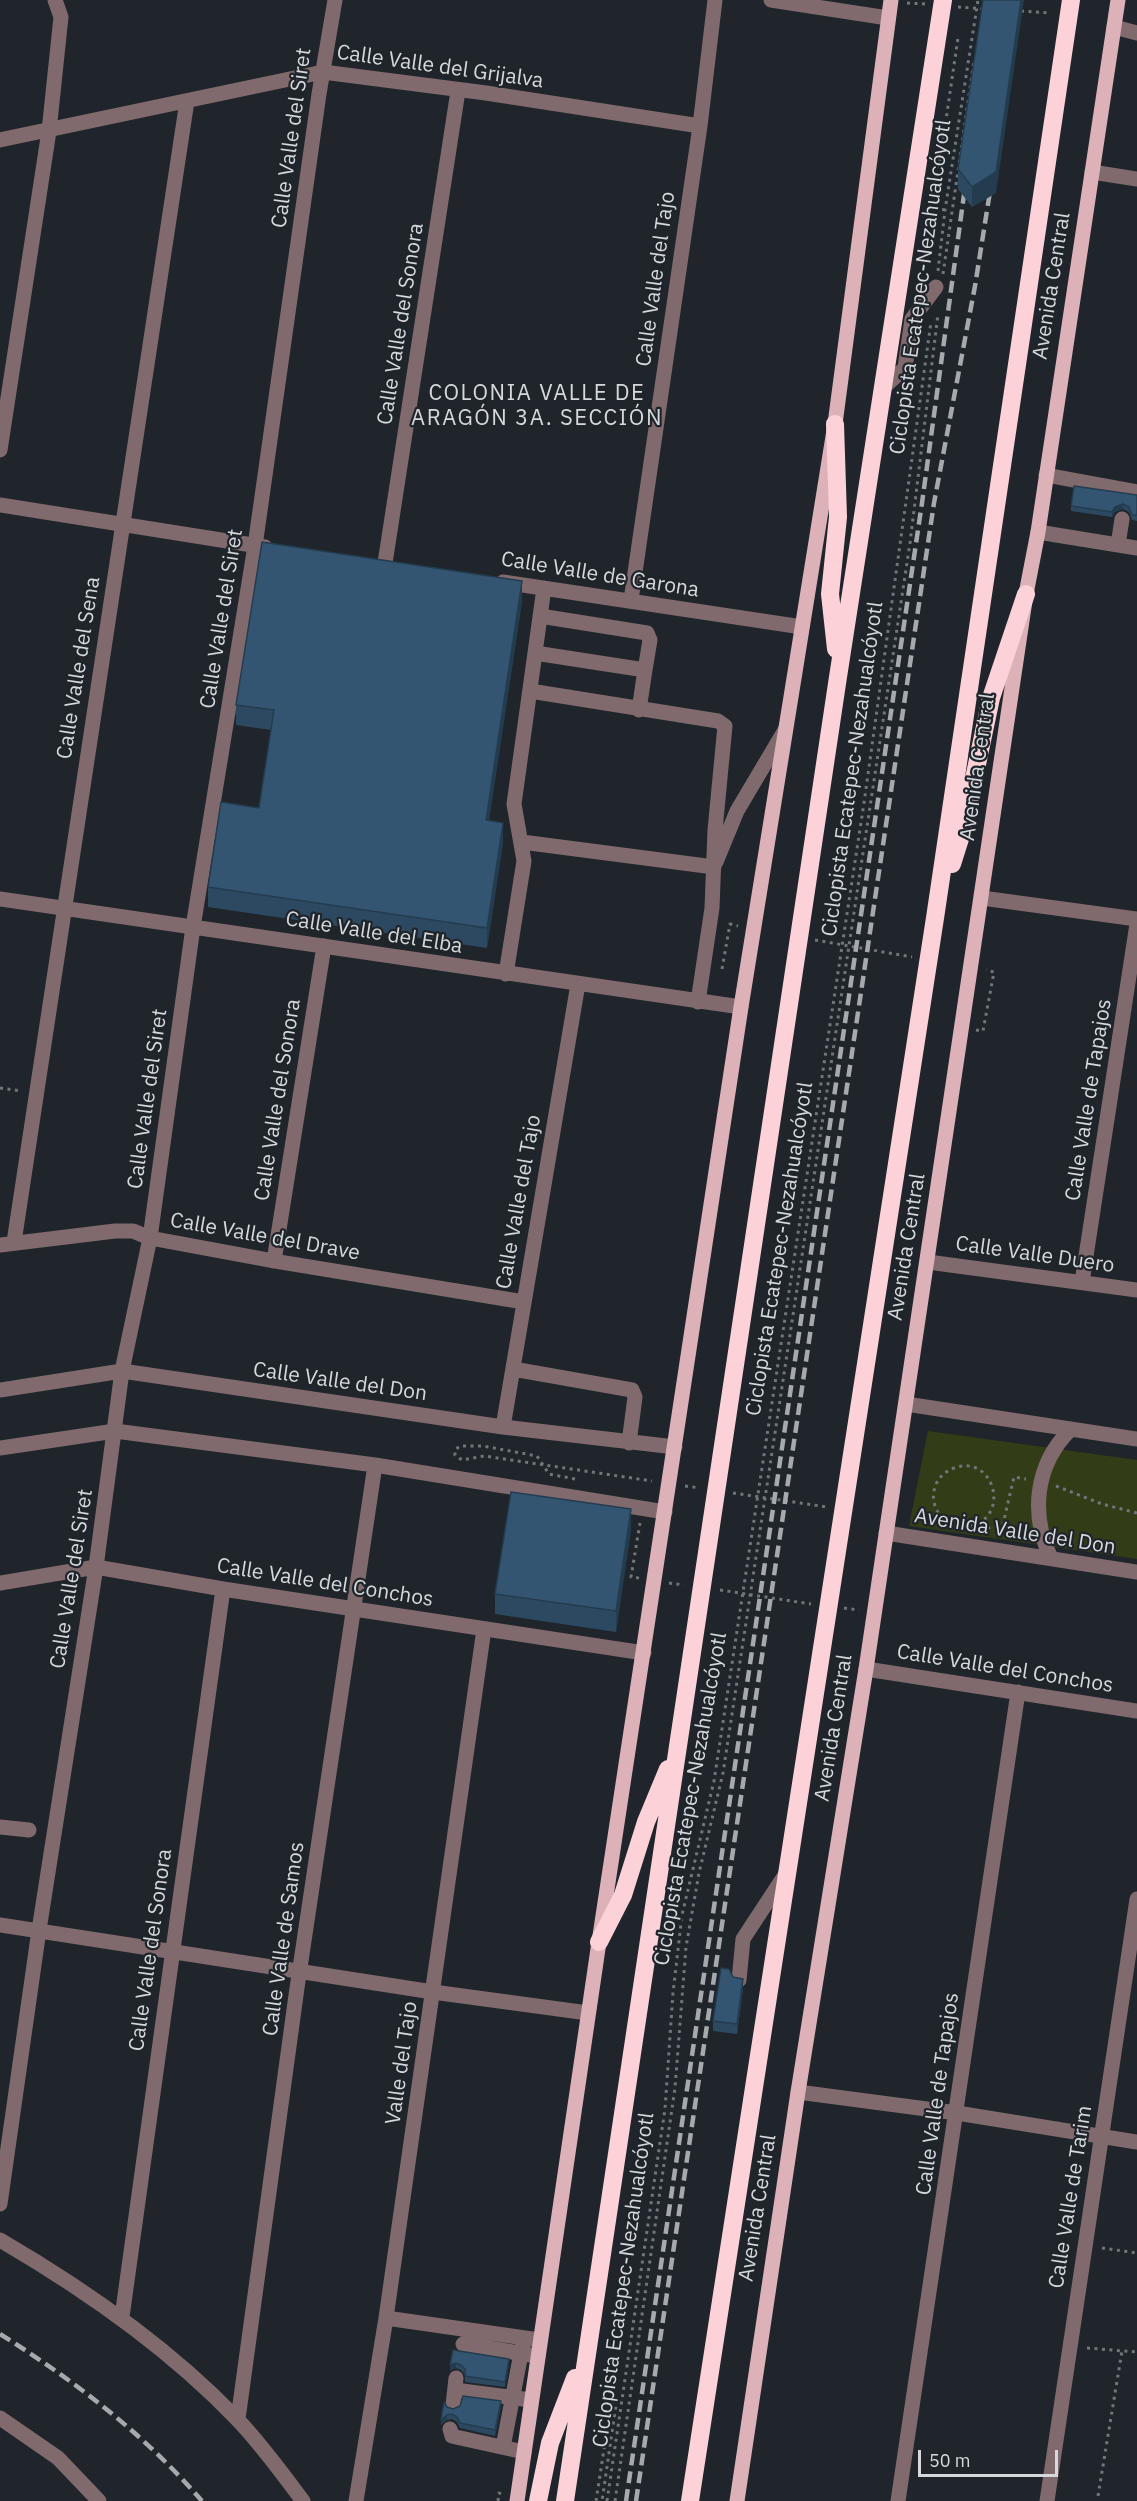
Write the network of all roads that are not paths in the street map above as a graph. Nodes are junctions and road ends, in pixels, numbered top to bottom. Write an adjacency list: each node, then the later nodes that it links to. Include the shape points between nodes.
1 (55, 0): 17 (street, via 61,17)
2 (335, 0): 13 (street, Calle Valle del Siret)
3 (715, 0): 16 (street, Calle Valle del Tajo)
4 (1071, 0): 53 (highway, Avenida Central)
5 (1118, 0): 11 (main road, Avenida Central)
6 (782, 1): 8 (street)
7 (898, 2): 10 (main road)
8 (815, 4): 10 (street)
9 (941, 4): 22 (highway)
10 (888, 18): 23 (main road)
11 (1114, 27): 12 (street); 19 (main road, Avenida Central)
12 (1137, 33)
13 (323, 72): 14 (street, Calle Valle del Grijalva); 15 (street, Calle Valle del Grijalva); 32 (street, Calle Valle del Siret)
14 (458, 91): 16 (street, Calle Valle del Grijalva); 35 (street, Calle Valle del Sonora)
15 (187, 102): 17 (street, Calle Valle del Grijalva); 29 (street, Calle Valle del Sena)
16 (700, 126): 39 (street, Calle Valle del Tajo)
17 (49, 131): 18 (street, Calle Valle del Grijalva); 24 (street)
18 (0, 140)
19 (1092, 172): 20 (street); 25 (main road, Avenida Central)
20 (1137, 179)
21 (939, 284): 22 (street, via 912,319 905,368)
22 (884, 387): 44 (highway)
23 (835, 424): 41 (main road); 44 (highway, via 838,517 831,594)
24 (0, 450)
25 (1046, 475): 26 (street); 30 (main road, Avenida Central)
26 (1130, 494)
27 (0, 505): 29 (street)
28 (1122, 519): 31 (street)
29 (121, 524): 32 (street); 52 (street, Calle Valle del Sena)
30 (1038, 532): 31 (street); 38 (main road, Avenida Central)
31 (1118, 545): 33 (street)
32 (255, 546): 34 (street); 56 (street, Calle Valle del Siret)
33 (1137, 548)
34 (279, 549)
35 (385, 563)
36 (487, 579): 37 (street, Calle Valle de Garona)
37 (544, 588): 39 (street, Calle Valle de Garona); 40 (street)
38 (1026, 594): 50 (main road, Avenida Central); 53 (highway, via 992,698 964,826)
39 (631, 600): 41 (street, Calle Valle de Garona)
40 (540, 616): 42 (street); 43 (street, via 643,631 650,636)
41 (802, 627): 47 (main road)
42 (535, 653): 43 (street); 45 (street)
43 (645, 670): 46 (street)
44 (838, 677): 94 (highway)
45 (530, 692): 46 (street); 48 (street, via 514,804)
46 (639, 710): 49 (street, via 718,721 725,726)
47 (785, 730): 49 (street, via 737,811); 61 (main road)
48 (522, 842): 49 (street); 58 (street, via 524,861)
49 (714, 867): 60 (street)
50 (982, 898): 54 (street); 65 (main road, Avenida Central)
51 (0, 899): 52 (street, Calle Valle del Elba)
52 (63, 908): 56 (street, Calle Valle del Elba); 63 (street, Calle Valle del Sena)
53 (935, 918): 97 (highway, Avenida Central)
54 (1137, 920)
55 (1137, 924): 66 (street, Calle Valle de Tapajos)
56 (193, 927): 57 (street, Calle Valle del Elba); 62 (street, Calle Valle del Siret)
57 (324, 946): 58 (street, Calle Valle del Elba); 64 (street, Calle Valle del Sonora)
58 (506, 974): 59 (street, Calle Valle del Elba)
59 (578, 984): 60 (street, Calle Valle del Elba); 68 (street, Calle Valle del Tajo)
60 (698, 1002): 61 (street, Calle Valle del Elba)
61 (741, 1006): 78 (main road)
62 (150, 1238): 63 (street, Calle Valle del Drave, via 133,1231 115,1231); 64 (street, Calle Valle del Drave); 70 (street, Calle Valle del Siret)
63 (7, 1243)
64 (274, 1261): 68 (street, Calle Valle del Drave)
65 (928, 1262): 66 (street, Calle Valle Duero); 72 (main road, Avenida Central)
66 (1082, 1282): 67 (street, Calle Valle Duero)
67 (1137, 1290)
68 (524, 1302): 69 (street, Calle Valle del Tajo)
69 (513, 1369): 73 (street, Calle Valle del Tajo); 77 (street, via 632,1390 635,1397)
70 (122, 1371): 71 (street, Calle Valle del Don); 73 (street, Calle Valle del Don); 75 (street, Calle Valle del Siret)
71 (0, 1390)
72 (906, 1404): 74 (street); 82 (main road, Avenida Central)
73 (503, 1427): 77 (street, Calle Valle del Don)
74 (1070, 1430): 76 (street); 83 (street, via 1057,1442 1038,1488 1038,1518)
75 (115, 1431): 79 (street); 80 (street); 84 (street, Calle Valle del Siret)
76 (1137, 1439)
77 (628, 1443): 78 (street, Calle Valle del Don)
78 (675, 1447): 81 (main road)
79 (0, 1448)
80 (375, 1465): 81 (street); 88 (street, Calle Valle de Samos)
81 (665, 1512): 90 (main road)
82 (886, 1533): 83 (street, Avenida Valle del Don); 91 (main road, Avenida Central)
83 (1051, 1558): 85 (street, Avenida Valle del Don)
84 (96, 1567): 86 (street, Calle Valle del Conchos); 87 (street, Calle Valle del Conchos); 100 (street, Calle Valle del Siret)
85 (1137, 1572)
86 (0, 1583)
87 (223, 1589): 88 (street, Calle Valle del Conchos); 102 (street, Calle Valle del Sonora)
88 (355, 1609): 89 (street, Calle Valle del Conchos); 103 (street, Calle Valle de Samos)
89 (484, 1629): 90 (street, Calle Valle del Conchos); 105 (street, Valle del Tajo)
90 (644, 1653): 101 (main road)
91 (866, 1669): 92 (street, Calle Valle del Conchos); 107 (main road, Avenida Central)
92 (1018, 1692): 93 (street, Calle Valle del Conchos); 108 (street, Calle Valle de Tapajos)
93 (1137, 1711)
94 (680, 1743): 101 (highway, via 646,1822 623,1894); 117 (highway)
95 (0, 1827): 96 (street)
96 (28, 1830)
97 (785, 1875): 104 (street, via 743,1939); 134 (highway, Avenida Central)
98 (1137, 1899): 109 (street, Calle Valle de Tarim)
99 (0, 1925): 100 (street)
100 (39, 1930): 102 (street); 111 (street, Calle Valle del Siret)
101 (599, 1942): 106 (main road)
102 (172, 1952): 103 (street); 113 (street, Calle Valle del Sonora)
103 (300, 1971): 105 (street); 124 (street, Calle Valle de Samos)
104 (739, 1980)
105 (433, 1992): 106 (street); 114 (street, Valle del Tajo)
106 (588, 2013): 115 (main road)
107 (798, 2092): 108 (street); 135 (main road, Avenida Central)
108 (957, 2113): 109 (street); 136 (street, Calle Valle de Tapajos)
109 (1102, 2136): 110 (street); 137 (street, Calle Valle de Tarim)
110 (1137, 2142)
111 (0, 2204)
112 (0, 2240): 113 (street)
113 (122, 2317): 124 (street)
114 (386, 2318): 116 (street); 130 (street, Valle del Tajo)
115 (531, 2339): 116 (street); 118 (street); 119 (main road)
116 (463, 2344): 118 (street)
117 (586, 2352): 132 (highway, via 550,2443); 133 (highway)
118 (521, 2353): 119 (street); 121 (street)
119 (537, 2357): 122 (main road)
120 (454, 2391): 121 (street)
121 (512, 2398): 122 (street); 126 (street)
122 (531, 2400): 127 (main road)
123 (0, 2418): 128 (street, via 58,2458)
124 (238, 2420): 129 (street)
125 (450, 2429): 126 (street, via 452,2436)
126 (502, 2447): 127 (street)
127 (524, 2452): 131 (main road)
128 (99, 2501)
129 (303, 2501)
130 (356, 2501)
131 (517, 2501)
132 (538, 2501)
133 (565, 2501)
134 (690, 2501)
135 (736, 2501)
136 (898, 2501)
137 (1047, 2501)

